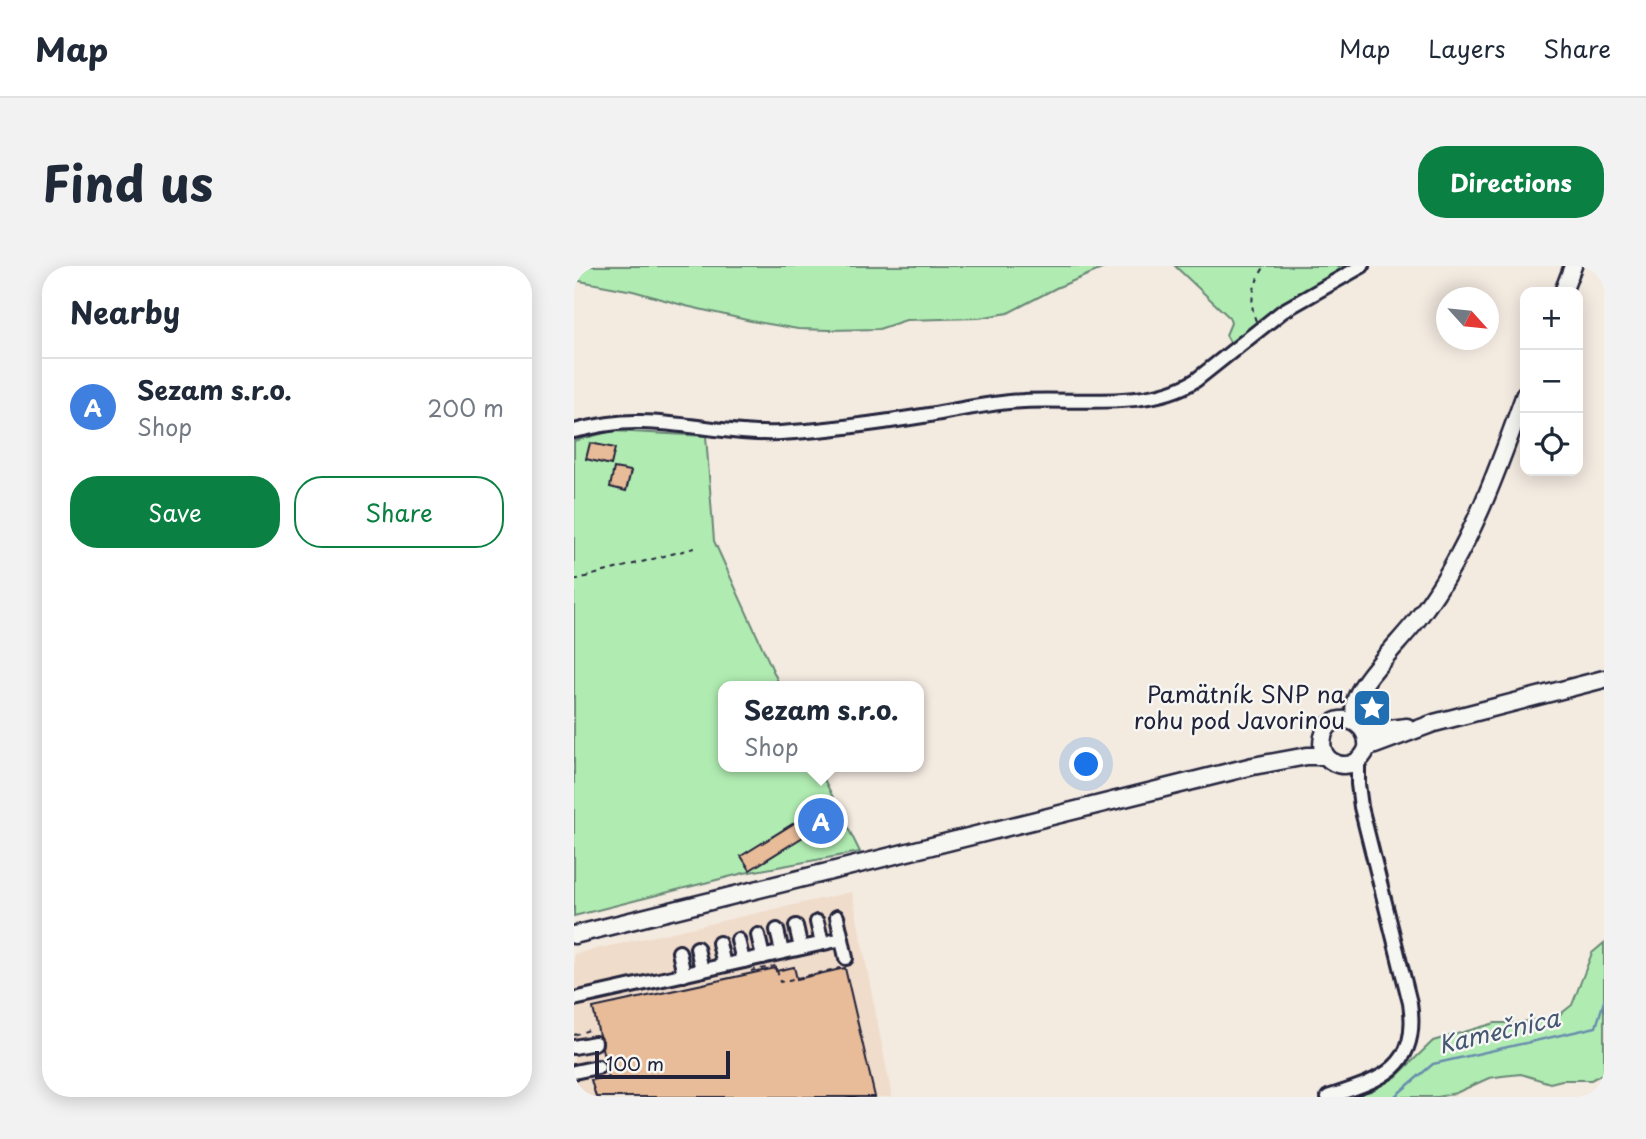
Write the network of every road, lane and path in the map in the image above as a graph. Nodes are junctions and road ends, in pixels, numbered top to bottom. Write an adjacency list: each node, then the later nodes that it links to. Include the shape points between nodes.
1 (1265, 266): 5 (path, via 1252,302)
2 (1362, 266): 5 (street)
3 (1573, 266): 4 (main road)
4 (1565, 287)
5 (1260, 328): 7 (street, via 1196,380 1159,395 1000,402 779,433 641,422)
6 (1520, 407): 10 (main road, via 1462,550 1432,600)
7 (574, 431)
8 (698, 547): 9 (path)
9 (574, 580)
10 (1387, 657): 12 (main road, via 1350,692); 14 (main road, via 1355,701 1353,710)
11 (1604, 679): 13 (main road)
12 (1335, 722): 14 (main road, via 1350,720); 15 (main road)
13 (1434, 723): 14 (main road, via 1373,731); 16 (main road)
14 (1360, 726): 16 (main road, via 1367,738)
15 (1323, 737): 17 (main road, via 1323,750); 18 (main road, via 1304,749)
16 (1363, 755): 17 (main road, via 1349,765); 19 (street, via 1358,784)
17 (1332, 760): 18 (main road, via 1307,755); 19 (street, via 1351,782)
18 (1253, 766): 24 (main road)
19 (1361, 807): 47 (street, via 1410,1003 1412,1031 1402,1057 1384,1076)
20 (837, 917): 26 (street)
21 (817, 922): 29 (street)
22 (796, 926): 31 (street)
23 (777, 930): 32 (street)
24 (574, 935)
25 (758, 935): 34 (street)
26 (842, 939): 29 (street); 35 (street)
27 (738, 940): 37 (street)
28 (719, 943): 36 (street)
29 (822, 943): 31 (street)
30 (697, 948): 38 (street)
31 (801, 948): 32 (street)
32 (782, 952): 34 (street)
33 (678, 953): 39 (street)
34 (763, 957): 37 (street)
35 (847, 962): 37 (path, via 780,982 776,966)
36 (724, 965): 37 (street); 38 (street)
37 (747, 966)
38 (702, 970): 39 (street)
39 (684, 975): 40 (street)
40 (574, 999)
41 (592, 1029): 42 (path)
42 (574, 1035)
43 (595, 1043): 44 (street)
44 (574, 1047)
45 (598, 1067): 46 (street)
46 (574, 1072)
47 (1328, 1097)

